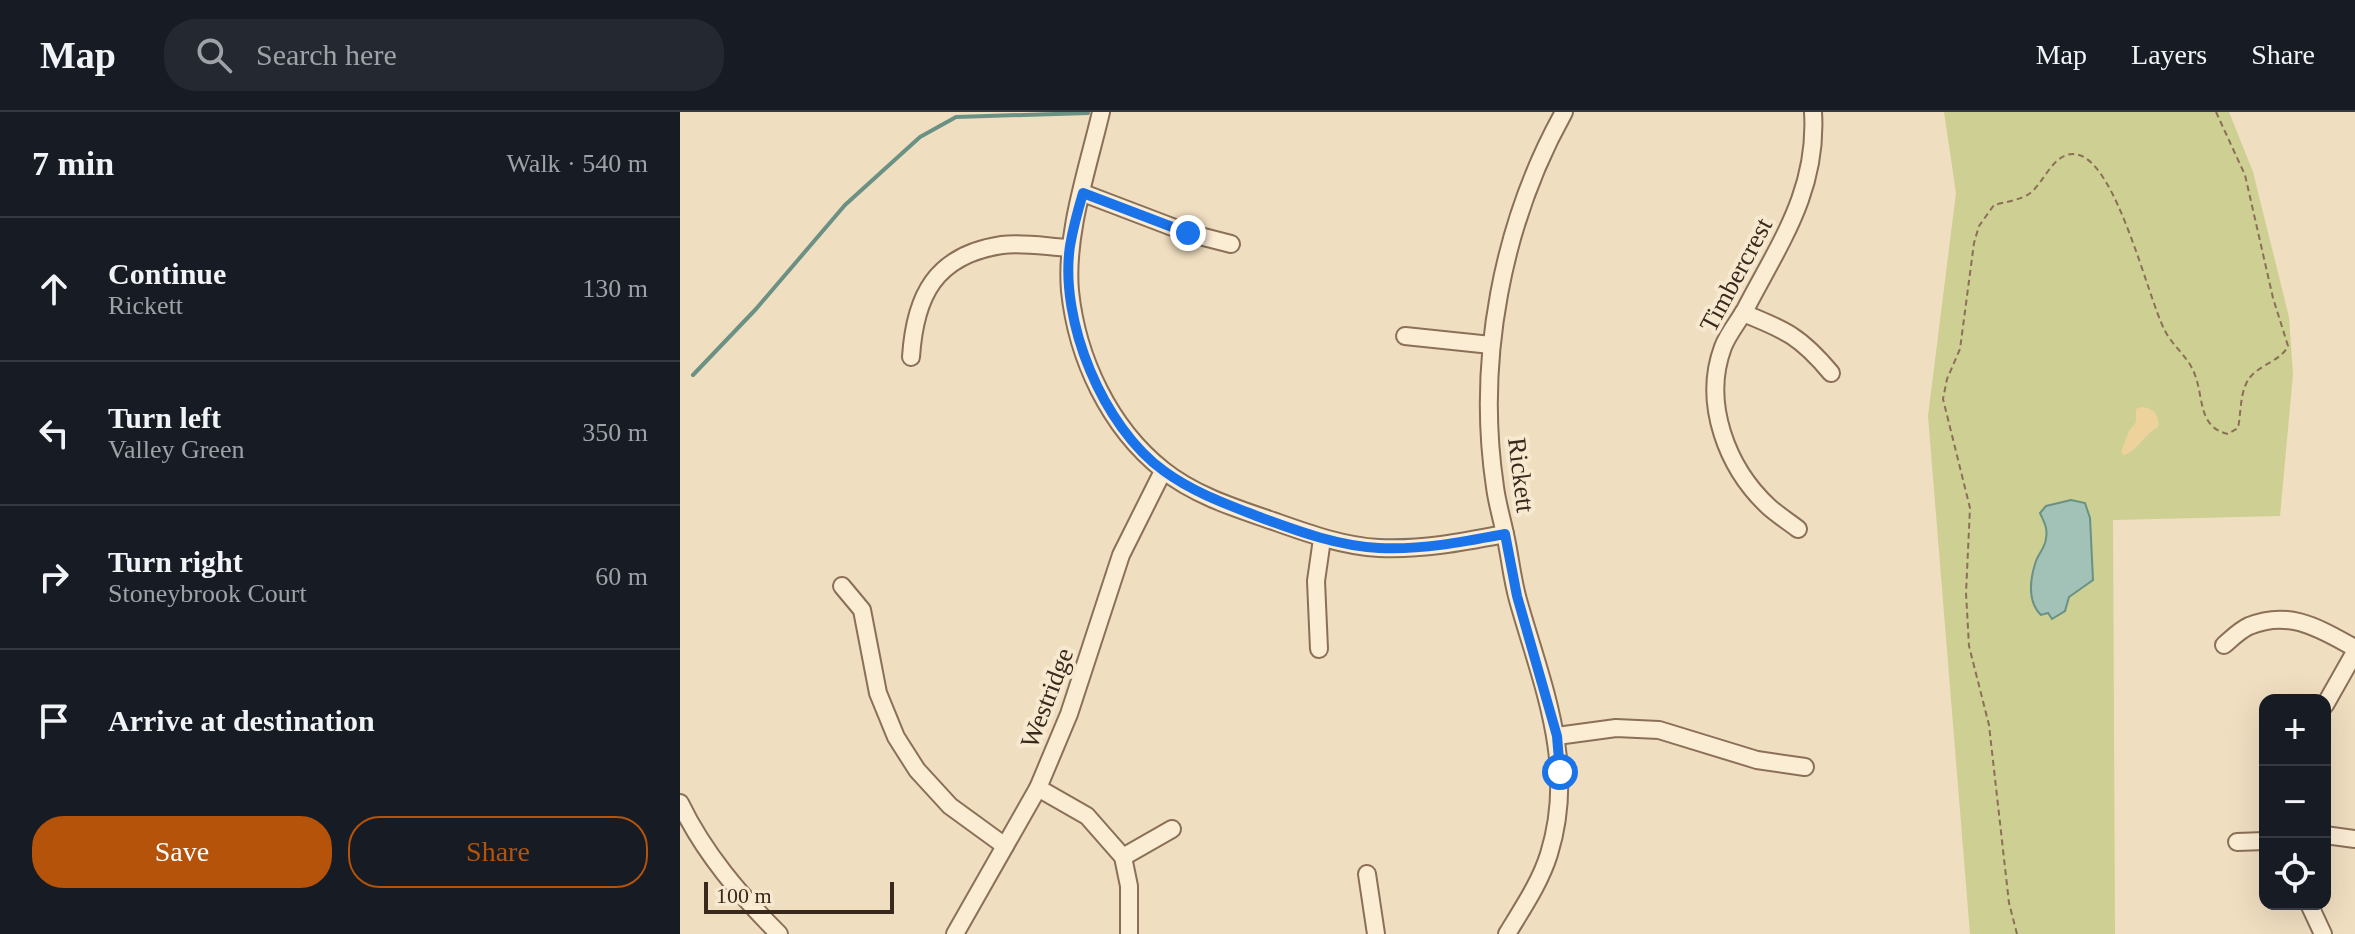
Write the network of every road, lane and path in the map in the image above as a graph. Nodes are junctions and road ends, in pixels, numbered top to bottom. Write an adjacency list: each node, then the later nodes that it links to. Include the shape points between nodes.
1 (1101, 112): 5 (street)
2 (1564, 112): 10 (street, Rickett, via 1522,207 1502,275)
3 (1813, 112): 8 (street, Timbercrest, via 1810,171 1799,206)
4 (2216, 112): 40 (path, via 2245,175 2288,346 2247,381 2238,428 2228,434 2207,423 2195,373 2164,328 2117,203 2091,162 2078,154 2053,163 2026,197 1994,205 1974,243 1960,349 1943,399 1970,508 1969,646 1989,725)
5 (1083, 193): 6 (street); 7 (street)
6 (1231, 244)
7 (1070, 248): 11 (street, via 1004,245 951,263 935,278 913,322); 13 (street, via 1075,329 1089,371 1107,405)
8 (1743, 313): 12 (street, via 1782,328 1810,348); 14 (street, Timbercrest, via 1723,347 1715,388 1721,434 1740,474)
9 (1405, 336): 10 (street)
10 (1491, 345): 15 (street, Rickett, via 1495,487)
11 (911, 357)
12 (1831, 373)
13 (1163, 471): 16 (street, via 1211,499); 24 (street, Westridge, via 1121,555 1069,714)
14 (1798, 529)
15 (1505, 534): 16 (street, via 1414,548); 22 (street, Rickett)
16 (1322, 539): 19 (street, via 1316,581)
17 (842, 586): 31 (street, via 862,610 878,693 896,737 950,806)
18 (2224, 645): 20 (street, via 2247,626 2307,622)
19 (1319, 649)
20 (2355, 650): 21 (street)
21 (2331, 694)
22 (1557, 736): 23 (street, via 1616,728 1659,730 1757,760); 39 (street, Rickett, via 1559,805 1549,855)
23 (1805, 767)
24 (1038, 788): 31 (street, Westridge); 32 (street, via 1087,816)
25 (682, 812): 35 (street, via 743,898)
26 (1172, 829): 32 (street)
27 (2331, 836): 28 (street)
28 (2355, 839)
29 (2259, 841): 30 (street)
30 (2237, 842)
31 (1005, 846): 36 (street, Westridge)
32 (1123, 857): 37 (street)
33 (1367, 874): 38 (street)
34 (2312, 910): 41 (street)
35 (779, 934)
36 (955, 934)
37 (1129, 934)
38 (1376, 934)
39 (1507, 934)
40 (2017, 934)
41 (2323, 934)

